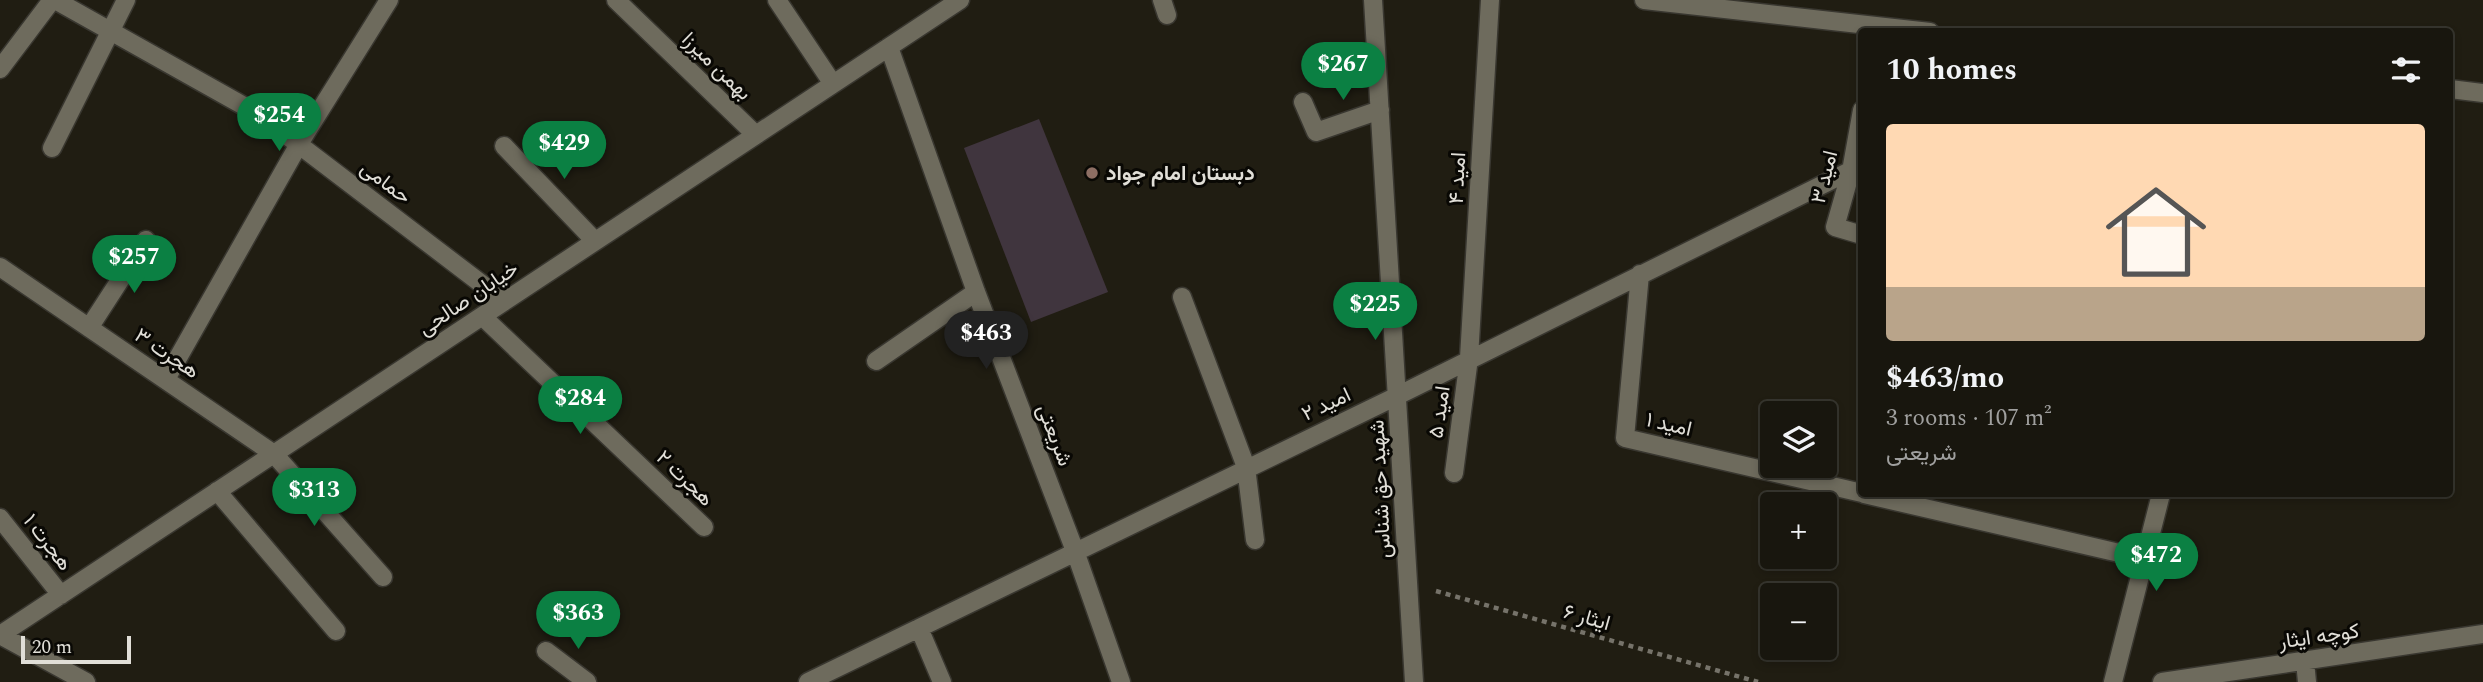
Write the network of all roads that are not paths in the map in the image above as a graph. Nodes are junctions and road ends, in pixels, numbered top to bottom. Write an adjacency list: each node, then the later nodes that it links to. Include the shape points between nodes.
1 (54, 0): 11 (street, حمامی); 13 (street)
2 (126, 0): 11 (street)
3 (389, 0): 20 (street)
4 (616, 0): 19 (street, بهمن میرزا)
5 (778, 0): 14 (street)
6 (960, 0): 12 (street, خیابان صالحی)
7 (1373, 0): 18 (street, شهید حق شناس)
8 (1490, 0): 35 (street, امید ۴)
9 (1644, 0): 10 (street)
10 (1869, 28)
11 (111, 31): 20 (street, حمامی, via 260,115); 22 (street)
12 (889, 47): 14 (street, خیابان صالحی); 30 (street, شریعتی)
13 (0, 69)
14 (833, 84): 19 (street, خیابان صالحی)
15 (2453, 89): 16 (street)
16 (2483, 93)
17 (1303, 102): 18 (street, via 1316,132)
18 (1380, 110): 38 (street, شهید حق شناس)
19 (756, 135): 27 (street, خیابان صالحی)
20 (299, 144): 32 (street, حمامی); 37 (street)
21 (505, 146): 27 (street)
22 (52, 148)
23 (1858, 149): 24 (street, امید ۳)
24 (1856, 168): 25 (street, امید ۳, via 1835,227); 29 (street, امید ۲)
25 (1858, 234)
26 (146, 240): 34 (street)
27 (595, 242): 32 (street, خیابان صالحی)
28 (0, 267): 34 (street, هجرت ۳)
29 (1640, 274): 35 (street, امید ۲); 43 (street, امید ۱, via 1625,438)
30 (976, 292): 36 (street); 49 (street, شریعتی)
31 (1182, 297): 40 (street)
32 (504, 301): 33 (street, خیابان صالحی)
33 (482, 316): 39 (street, خیابان صالحی); 47 (street, هجرت ۲)
34 (89, 328): 37 (street, هجرت ۳)
35 (1469, 358): 38 (street, امید ۲); 41 (street, امید ۵)
36 (876, 361)
37 (166, 379): 39 (street, هجرت ۳)
38 (1397, 396): 40 (street, امید ۲); 64 (street, شهید حق شناس)
39 (274, 454): 42 (street, خیابان صالحی); 51 (street, هجرت ۳)
40 (1246, 467): 48 (street); 49 (street, امید ۲)
41 (1454, 472)
42 (217, 491): 52 (street, خیابان صالحی); 54 (street)
43 (1858, 492)
44 (1880, 497): 50 (street, امید ۱)
45 (2160, 497): 50 (street)
46 (0, 518): 52 (street, هجرت ۱)
47 (704, 527)
48 (1255, 540)
49 (1075, 551): 53 (street, امید ۲); 63 (street, شریعتی)
50 (2145, 559): 65 (street)
51 (383, 577)
52 (61, 594): 56 (street, خیابان صالحی)
53 (919, 628): 61 (street, امید ۲); 62 (street)
54 (336, 631)
55 (2483, 634): 58 (street, کوچه ایثار)
56 (0, 635): 59 (street)
57 (546, 651): 60 (street)
58 (2305, 661): 66 (street, کوچه ایثار); 67 (street)
59 (86, 682)
60 (587, 682)
61 (808, 682)
62 (942, 682)
63 (1121, 682)
64 (1414, 682)
65 (2113, 682)
66 (2162, 682)
67 (2307, 682)

